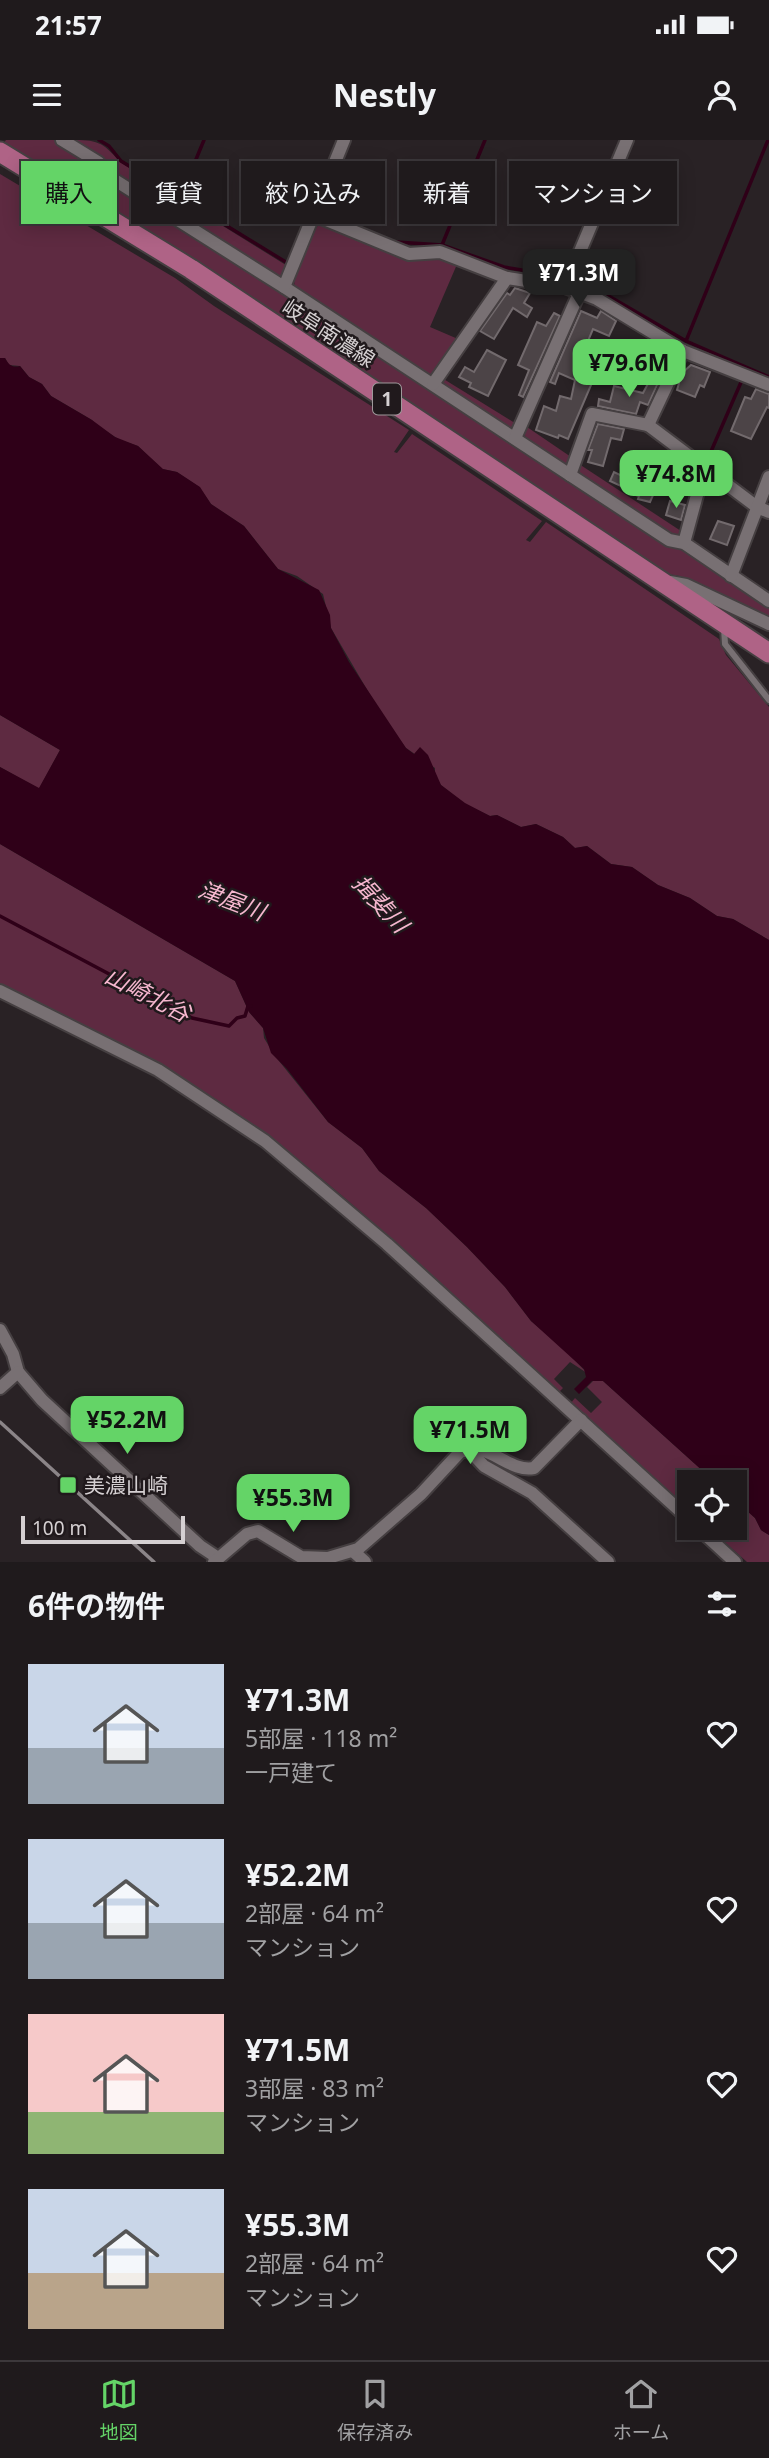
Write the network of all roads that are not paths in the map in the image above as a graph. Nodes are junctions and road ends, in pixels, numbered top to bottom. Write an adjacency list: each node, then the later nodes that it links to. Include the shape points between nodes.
1 (62, 140): 9 (street, via 98,162 113,179)
2 (344, 140): 5 (street)
3 (627, 140): 10 (street)
4 (0, 152): 23 (main road, 岐阜南濃線 / 1, via 191,269)
5 (336, 161)
6 (310, 224): 9 (street)
7 (336, 224): 8 (street, via 409,254 440,253)
8 (507, 278): 10 (street); 13 (street)
9 (284, 287): 13 (street)
10 (565, 287): 11 (street)
11 (580, 291): 12 (street); 16 (street)
12 (683, 351): 14 (street); 15 (street)
13 (433, 384): 16 (street)
14 (769, 385)
15 (648, 425): 17 (street); 18 (street, via 592,414)
16 (515, 438): 18 (street)
17 (705, 469): 20 (street); 21 (street)
18 (570, 475): 21 (street, via 669,540)
19 (769, 477): 20 (street)
20 (763, 509): 22 (street)
21 (684, 543): 22 (street)
22 (731, 576): 24 (street)
23 (663, 581): 25 (main road, 岐阜南濃線 / 1); 26 (street, via 686,585)
24 (769, 601)
25 (724, 622): 27 (main road, 岐阜南濃線 / 1); 28 (lane, via 725,644)
26 (769, 624)
27 (769, 653)
28 (769, 700)
29 (0, 991): 33 (street, via 158,1070 265,1141)
30 (0, 1330): 31 (street)
31 (18, 1373): 32 (street); 38 (street)
32 (0, 1388)
33 (581, 1420): 34 (street, via 534,1468 524,1470 486,1450); 35 (street)
34 (468, 1449): 37 (street); 40 (street, via 484,1466 532,1493)
35 (677, 1508)
36 (711, 1540): 41 (street)
37 (353, 1551): 38 (street, via 328,1559 301,1557 258,1531 247,1534); 39 (street)
38 (216, 1560)
39 (365, 1562)
40 (608, 1562)
41 (735, 1562)

